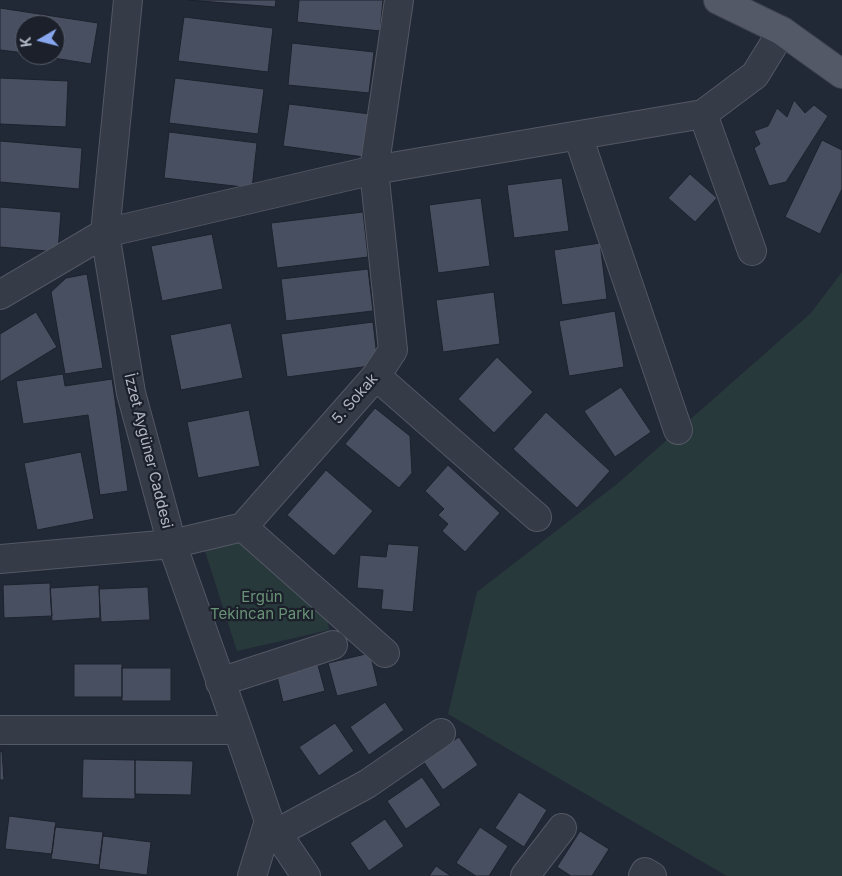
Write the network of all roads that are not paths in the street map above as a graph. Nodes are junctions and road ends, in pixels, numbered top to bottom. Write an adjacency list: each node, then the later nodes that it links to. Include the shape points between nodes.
1 (128, 0): 9 (street, İzzet Aygüner Caddesi)
2 (399, 0): 8 (street, 5. Sokak)
3 (718, 0): 4 (main road)
4 (782, 31): 5 (main road); 6 (street, via 755,75)
5 (842, 74)
6 (703, 114): 7 (street); 10 (street)
7 (578, 136): 8 (street); 13 (street)
8 (374, 170): 9 (street); 12 (street, 5. Sokak, via 393,350)
9 (105, 232): 11 (street); 16 (street, İzzet Aygüner Caddesi, via 131,393)
10 (752, 251)
11 (0, 295)
12 (376, 376): 14 (street); 15 (street, 5. Sokak)
13 (678, 430)
14 (537, 516)
15 (243, 527): 16 (street); 19 (street)
16 (172, 544): 17 (street); 20 (street, İzzet Aygüner Caddesi)
17 (0, 559)
18 (332, 645): 20 (street)
19 (385, 653)
20 (220, 682): 22 (street, İzzet Aygüner Caddesi)
21 (0, 730): 22 (street)
22 (238, 730): 24 (street, İzzet Aygüner Caddesi)
23 (441, 733): 24 (street, via 367,784)
24 (273, 827): 26 (street); 27 (street, İzzet Aygüner Caddesi)
25 (562, 828): 28 (street)
26 (252, 876)
27 (306, 876)
28 (525, 876)
29 (643, 876): 30 (street, via 646,872)
30 (652, 876)

